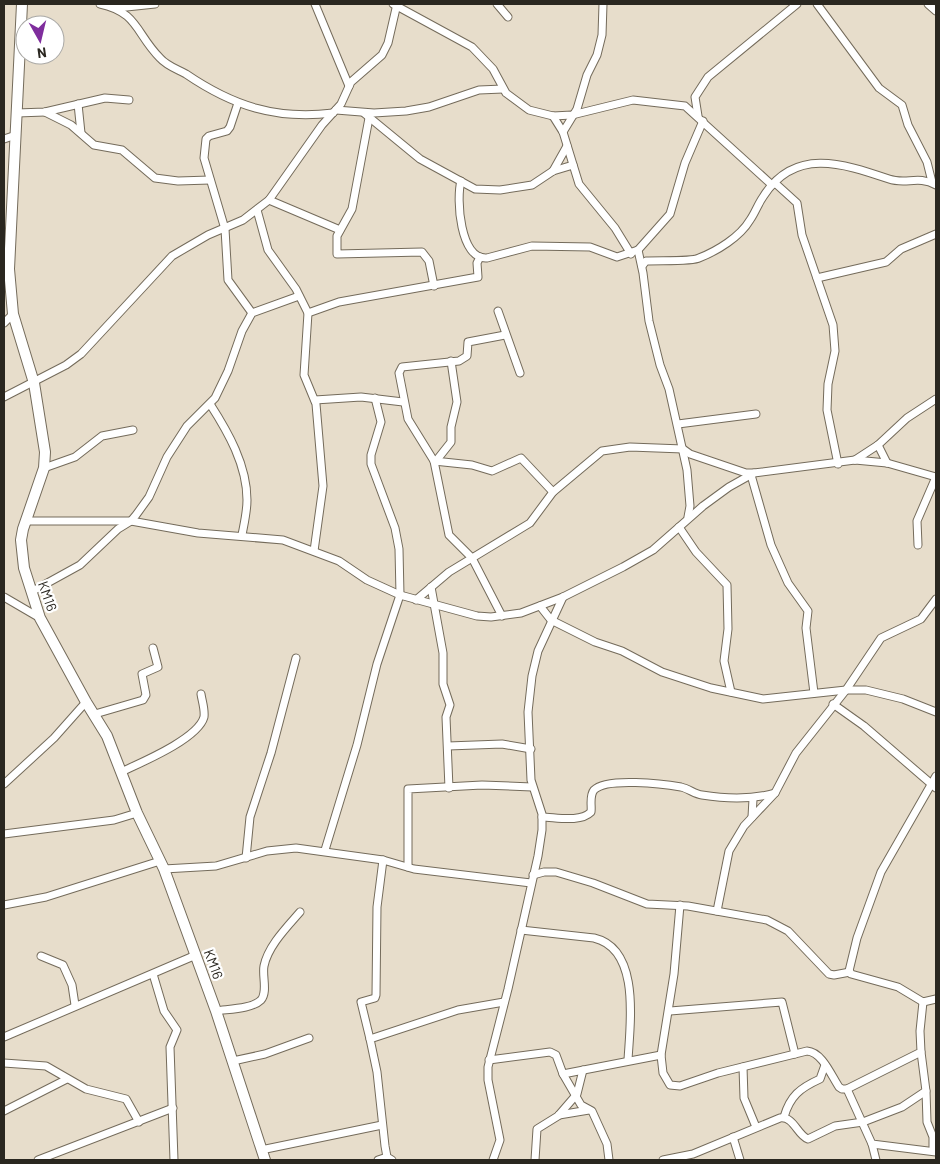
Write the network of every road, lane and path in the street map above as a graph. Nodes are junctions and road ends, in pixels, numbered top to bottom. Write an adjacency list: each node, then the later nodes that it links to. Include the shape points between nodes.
1 (22, 4): 23 (street, KM16)
2 (100, 4): 11 (street)
3 (155, 4): 11 (street)
4 (315, 4): 14 (street)
5 (396, 4): 14 (street, via 386,49); 15 (street, via 472,48 493,69)
6 (497, 4): 13 (street)
7 (603, 4): 24 (street, via 599,46)
8 (797, 4): 17 (street, via 708,77)
9 (816, 4): 40 (street, via 880,88 902,105)
10 (928, 4): 12 (street)
11 (117, 8): 18 (street, via 132,20 162,61)
12 (936, 11)
13 (508, 17)
14 (349, 86): 22 (street)
15 (503, 89): 26 (street, via 479,90 420,109); 27 (street, via 529,110)
16 (129, 100): 19 (street, via 105,98)
17 (694, 102): 20 (street); 28 (street)
18 (238, 103): 25 (street, via 265,112); 37 (street, via 230,127 206,139 204,158)
19 (78, 104): 21 (street); 31 (street)
20 (686, 106): 24 (street, via 633,100); 28 (street)
21 (45, 112): 23 (street); 31 (street)
22 (335, 112): 25 (street); 26 (street); 29 (street)
23 (17, 113): 32 (street, KM16)
24 (577, 113): 27 (street); 30 (street)
25 (319, 115): 29 (street)
26 (367, 115): 39 (street, via 420,159); 44 (street, via 352,209)
27 (553, 116): 30 (street)
28 (700, 118): 38 (street, via 772,185); 46 (street, via 670,214)
29 (322, 125): 41 (street)
30 (563, 132): 34 (street)
31 (81, 133): 37 (street, via 100,147 126,152 155,178)
32 (16, 135): 33 (street); 55 (street, KM16, via 10,269)
33 (4, 139)
34 (567, 146): 35 (street); 36 (street)
35 (573, 165): 36 (street); 46 (street, via 579,184)
36 (553, 171): 39 (street, via 532,185 507,189 475,189)
37 (210, 180): 43 (street)
38 (777, 180): 40 (street, via 797,165 814,163 836,164 898,181 921,179); 48 (street, via 761,198 747,225 731,240 697,260); 49 (street, via 797,203 802,235)
39 (461, 181): 47 (street, via 458,197 467,245)
40 (934, 184)
41 (269, 200): 42 (street); 44 (street)
42 (257, 210): 43 (street); 51 (street, via 268,250)
43 (225, 228): 53 (street, via 228,280); 60 (street, via 172,256 81,354)
44 (340, 230): 50 (street, via 336,251 339,255 424,253)
45 (936, 234): 49 (street, via 901,249 886,262)
46 (634, 252): 47 (street, via 617,257 594,247 555,245 532,246); 48 (street)
47 (480, 257): 50 (street, via 478,277)
48 (644, 266): 68 (street, via 649,321)
49 (817, 278): 75 (street, via 829,308 835,336 827,410)
50 (434, 286): 54 (street, via 339,302)
51 (299, 296): 53 (street); 54 (street)
52 (498, 311): 57 (street)
53 (252, 313): 66 (street, via 228,371)
54 (308, 313): 64 (street, via 304,375)
55 (14, 314): 56 (street); 60 (street, KM16)
56 (4, 323)
57 (505, 335): 58 (street, via 468,342 467,356); 59 (street)
58 (451, 361): 65 (street, via 402,367 399,373); 73 (street, via 457,399 451,442)
59 (520, 373)
60 (34, 383): 61 (street); 76 (street, KM16, via 43,434)
61 (4, 397)
62 (375, 398): 64 (street); 65 (street); 90 (street, via 381,422 371,464 396,528)
63 (936, 399): 70 (street, via 907,418)
64 (315, 400): 86 (street, via 323,486)
65 (403, 402): 73 (street, via 415,434)
66 (210, 404): 82 (street, via 187,426 167,457 149,497); 84 (street, via 229,434 239,461 247,499)
67 (756, 414): 68 (street)
68 (678, 424): 71 (street)
69 (133, 430): 76 (street, via 102,436 75,457)
70 (878, 445): 72 (street); 74 (street)
71 (682, 449): 77 (street); 79 (street, via 630,447 602,452); 80 (street, via 690,491)
72 (855, 460): 74 (street); 75 (street)
73 (435, 461): 79 (street, via 492,471 521,458); 87 (street, via 449,535)
74 (887, 463): 78 (street)
75 (838, 464): 77 (street)
76 (44, 468): 81 (street, KM16)
77 (752, 474): 80 (street); 104 (street, via 770,544 788,583 808,611 806,628)
78 (936, 477): 85 (street, via 918,516)
79 (553, 492): 87 (street, via 530,523)
80 (688, 517): 83 (street)
81 (26, 521): 82 (street); 89 (street, KM16, via 21,540)
82 (131, 521): 84 (street, via 198,533); 89 (street, via 80,565)
83 (679, 527): 92 (street, via 653,550); 103 (street, via 696,552 727,585 728,629 724,661)
84 (242, 535): 86 (street, via 283,540)
85 (918, 545)
86 (314, 551): 90 (street)
87 (472, 558): 88 (street); 97 (street)
88 (431, 587): 93 (street); 95 (street)
89 (31, 592): 98 (street, KM16)
90 (400, 595): 93 (street); 124 (street, via 376,664 356,745)
91 (4, 597): 98 (street)
92 (563, 597): 96 (street); 99 (street)
93 (416, 600): 95 (street)
94 (936, 601): 102 (street, via 921,619 881,638)
95 (434, 603): 97 (street, via 477,616); 110 (street, via 443,653 443,684 450,705 446,717)
96 (540, 606): 97 (street); 99 (street)
97 (502, 616)
98 (40, 618): 106 (street, KM16)
99 (551, 620): 103 (street, via 672,676); 111 (street, via 533,668 528,712)
100 (153, 648): 109 (street, via 158,667 142,674 146,695 143,700)
101 (296, 658): 125 (street, via 250,817)
102 (846, 690): 104 (street); 107 (street); 108 (street, via 866,690 892,696)
103 (732, 692): 104 (street, via 762,699)
104 (814, 693)
105 (201, 694): 112 (street, via 203,720 190,734 163,752)
106 (86, 702): 109 (street, KM16); 114 (street, via 54,738)
107 (833, 704): 115 (street); 118 (street, via 796,753)
108 (936, 712)
109 (95, 714): 112 (street, KM16, via 108,736)
110 (448, 746): 111 (street, via 502,744); 116 (street)
111 (531, 749): 117 (street)
112 (120, 772): 120 (street, KM16)
113 (936, 776): 115 (street)
114 (4, 784)
115 (934, 785): 138 (street, via 881,872 857,938)
116 (449, 788): 117 (street, via 482,785); 128 (street, via 408,789)
117 (532, 788): 121 (street)
118 (775, 793): 119 (street); 122 (street)
119 (754, 799): 121 (street, via 703,795 669,785 610,783 594,790 587,816); 122 (street)
120 (137, 813): 123 (street, via 114,820); 127 (street, KM16)
121 (542, 817): 129 (street)
122 (752, 817): 133 (street, via 729,851)
123 (4, 834)
124 (324, 850): 125 (street, via 288,848); 126 (street)
125 (246, 858): 127 (street, via 216,866)
126 (383, 860): 128 (street); 148 (street, via 376,916 376,995 361,1002)
127 (162, 865): 131 (street, via 46,897); 136 (street, KM16)
128 (408, 867): 130 (street)
129 (533, 875): 130 (street); 132 (street, via 556,872 647,904)
130 (531, 883): 135 (street)
131 (4, 905)
132 (680, 906): 133 (street); 144 (street)
133 (717, 910): 138 (street, via 777,924 793,935 828,974)
134 (300, 912): 145 (street, via 267,957 264,994 260,1000 255,1004)
135 (521, 930): 141 (street); 153 (street, via 594,938 606,941 614,948 623,964 630,989)
136 (196, 955): 139 (street); 145 (street, KM16)
137 (41, 956): 143 (street, via 63,965 72,985)
138 (850, 972): 142 (street, via 898,986)
139 (153, 974): 143 (street); 164 (street, via 164,1011 177,1030 170,1047)
140 (936, 999): 142 (street)
141 (504, 1002): 148 (street, via 458,1010); 152 (street)
142 (923, 1002): 149 (street)
143 (75, 1005): 146 (street)
144 (670, 1010): 150 (street, via 782,1002); 151 (street)
145 (216, 1011): 154 (street, KM16)
146 (4, 1037)
147 (309, 1038): 154 (street, via 265,1054)
148 (370, 1039): 171 (street)
149 (921, 1052): 161 (street); 162 (street)
150 (795, 1054): 156 (street, via 811,1051); 157 (street)
151 (662, 1055): 153 (street); 157 (street, via 666,1080 675,1086)
152 (490, 1060): 159 (street, via 550,1052 556,1055); 182 (street, via 488,1080 500,1140)
153 (628, 1060): 158 (street)
154 (233, 1061): 177 (street, KM16)
155 (4, 1063): 160 (street, via 46,1066)
156 (825, 1065): 161 (street, via 839,1086); 168 (street, via 820,1079 791,1097)
157 (742, 1067): 172 (street, via 744,1098)
158 (583, 1070): 159 (street); 163 (street)
159 (563, 1074): 163 (street)
160 (67, 1079): 166 (street); 169 (street, via 86,1089 126,1099)
161 (847, 1089): 170 (street)
162 (926, 1091): 170 (street, via 902,1107); 175 (street, via 926,1122 933,1137)
163 (577, 1094): 165 (street, via 581,1105); 167 (street)
164 (174, 1108): 169 (street); 180 (street)
165 (589, 1110): 167 (street); 184 (street, via 607,1144)
166 (4, 1112)
167 (558, 1116): 183 (street, via 536,1129)
168 (784, 1117): 170 (street, via 808,1139 834,1126); 172 (street)
169 (139, 1122): 179 (street)
170 (863, 1122): 174 (street)
171 (382, 1125): 177 (street); 178 (street)
172 (756, 1126): 173 (street)
173 (733, 1137): 176 (street); 187 (street)
174 (872, 1144): 175 (street); 188 (street)
175 (934, 1152)
176 (693, 1154): 185 (street); 186 (street)
177 (263, 1155)
178 (390, 1159): 181 (street)
179 (38, 1160)
180 (174, 1160)
181 (378, 1160)
182 (492, 1160)
183 (535, 1160)
184 (609, 1160)
185 (663, 1160)
186 (688, 1160)
187 (740, 1160)
188 (876, 1160)

